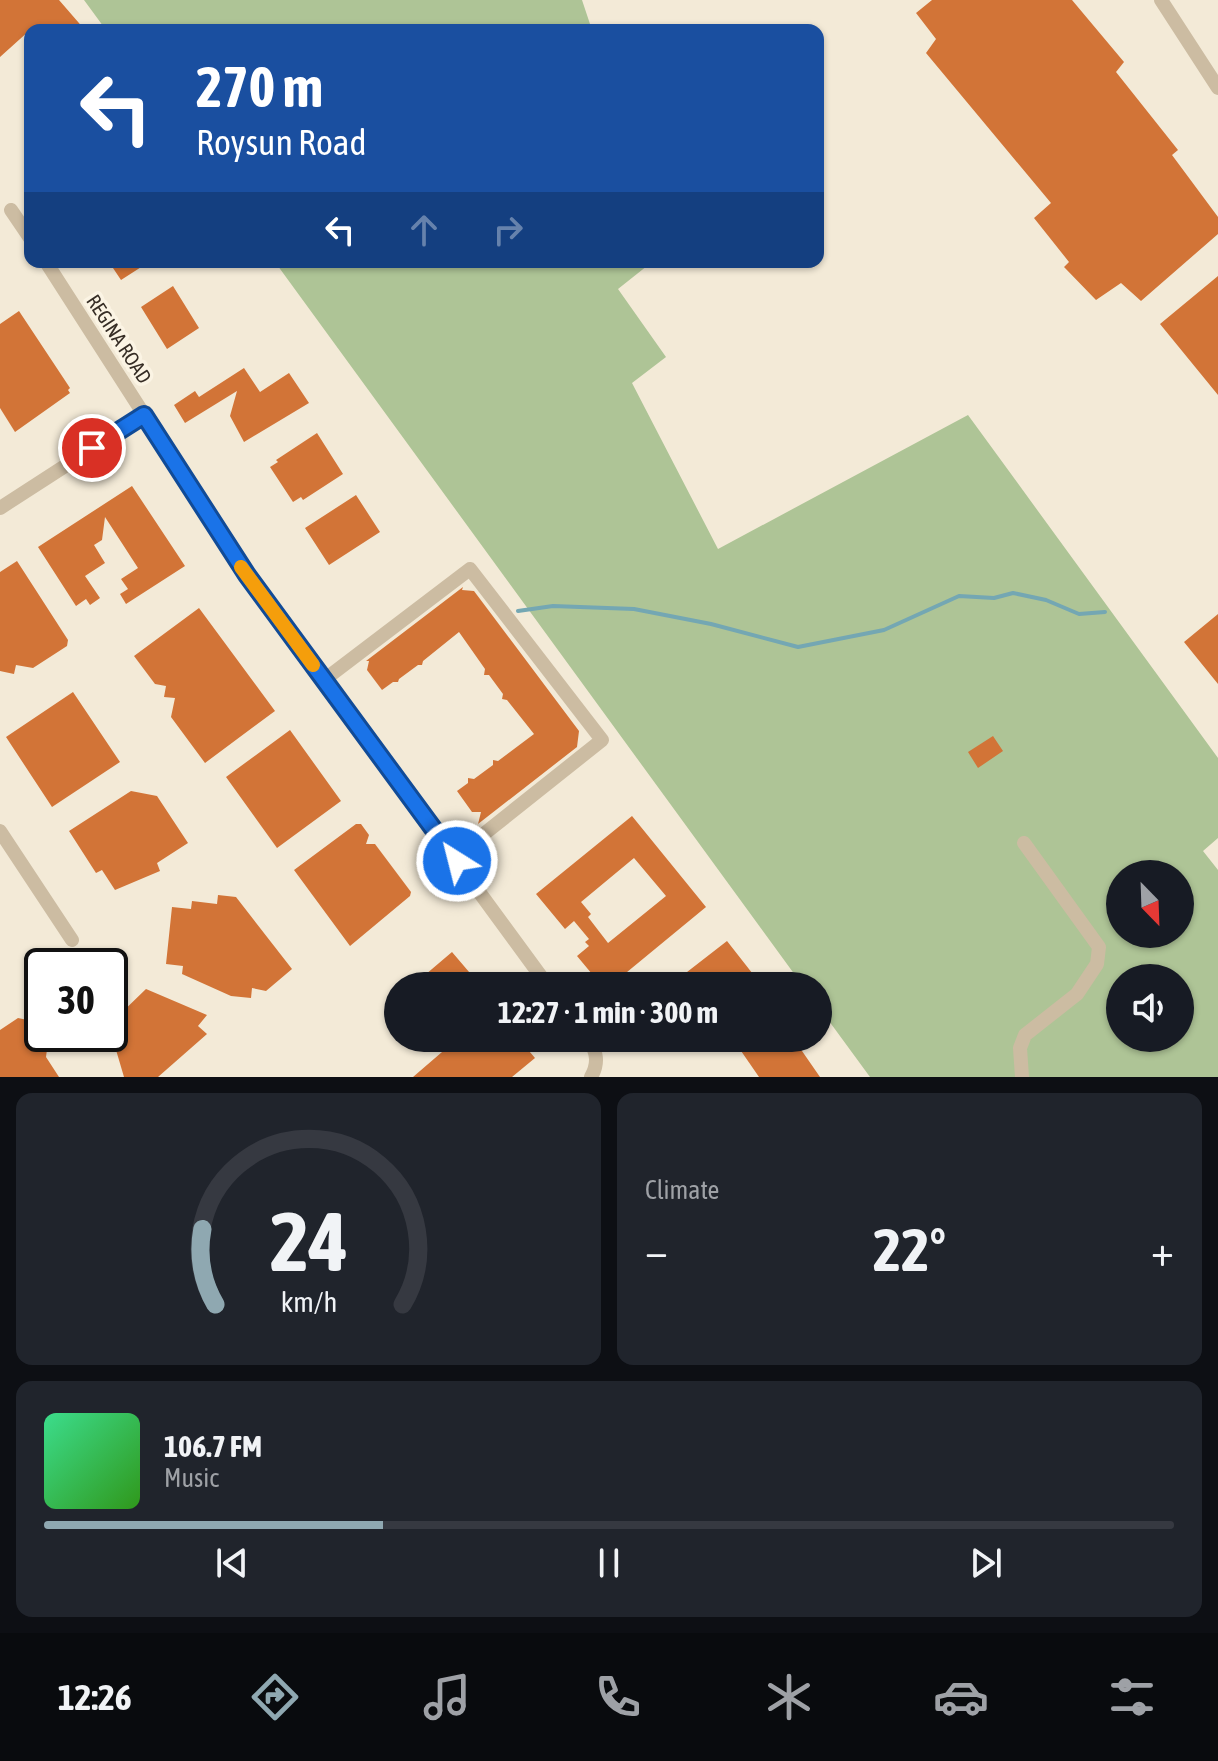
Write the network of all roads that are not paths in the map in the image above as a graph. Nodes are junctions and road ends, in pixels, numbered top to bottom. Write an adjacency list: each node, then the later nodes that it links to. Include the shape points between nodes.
1 (1161, 0): 2 (street)
2 (1218, 88)
3 (11, 210): 4 (street)
4 (24, 229)
5 (50, 268): 6 (street, REGINA ROAD)
6 (144, 415): 7 (street); 8 (street, REGINA ROAD, via 247,575)
7 (0, 508)
8 (324, 680): 11 (street, REGINA ROAD); 11 (street, via 470,569 602,740)
9 (0, 831): 12 (street)
10 (1024, 843): 16 (street, via 1099,947 1097,964 1077,994 1025,1035 1020,1048)
11 (457, 861): 13 (street, REGINA ROAD)
12 (72, 940)
13 (538, 972)
14 (594, 1052): 15 (street, via 597,1066)
15 (591, 1077)
16 (1022, 1077)

